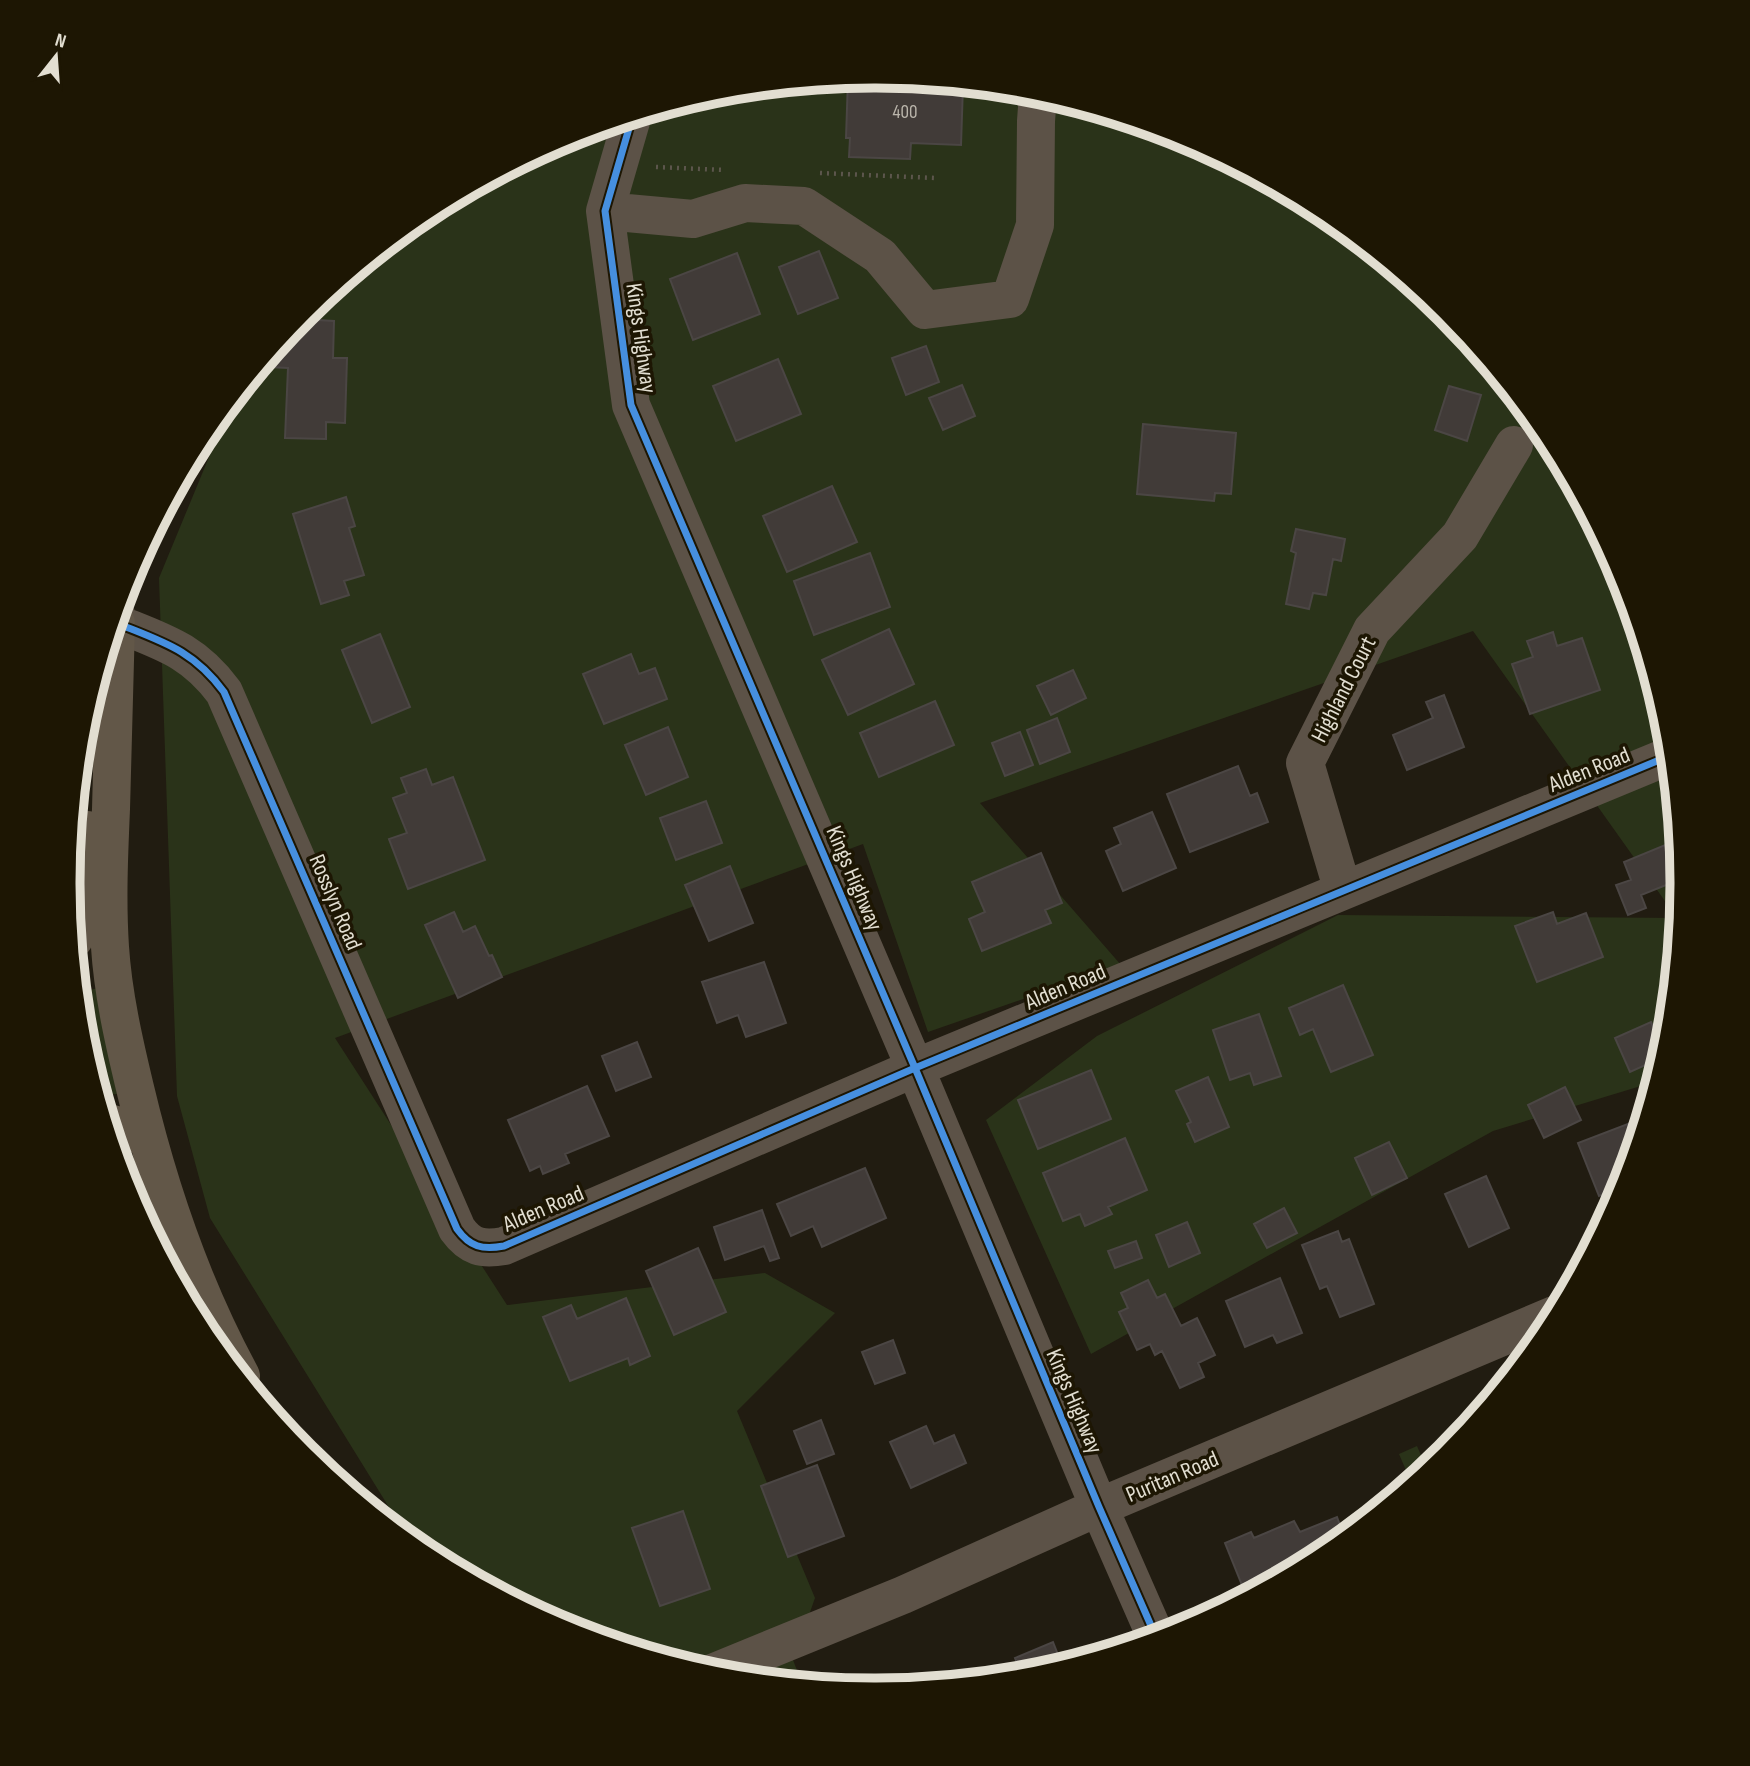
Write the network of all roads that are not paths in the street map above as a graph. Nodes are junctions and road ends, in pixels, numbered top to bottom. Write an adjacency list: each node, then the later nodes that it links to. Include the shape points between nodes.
1 (1037, 106): 3 (street, via 1035,225 1010,299 925,310 880,256 804,206 751,187 745,203 693,219)
2 (629, 128): 3 (street, Kings Highway)
3 (605, 211): 11 (street, Kings Highway, via 631,405)
4 (1514, 445): 9 (street, Highland Court, via 1460,536 1372,630 1305,763)
5 (125, 624): 14 (street, Rosslyn Road, via 191,656 224,692 457,1229)
6 (116, 651): 13 (highway, via 110,949 117,1006)
7 (110, 669): 10 (highway)
8 (1660, 760): 9 (street, Alden Road)
9 (1343, 891): 11 (street, Alden Road)
10 (80, 892)
11 (915, 1069): 14 (street, Alden Road, via 504,1246); 17 (street, Kings Highway)
12 (119, 1126): 13 (highway)
13 (147, 1140): 15 (highway, via 191,1275)
14 (476, 1248)
15 (211, 1320)
16 (1537, 1323): 17 (street, Puritan Road)
17 (1099, 1507): 18 (street, Kings Highway); 19 (street, Puritan Road, via 904,1595)
18 (1152, 1627)
19 (733, 1664)

